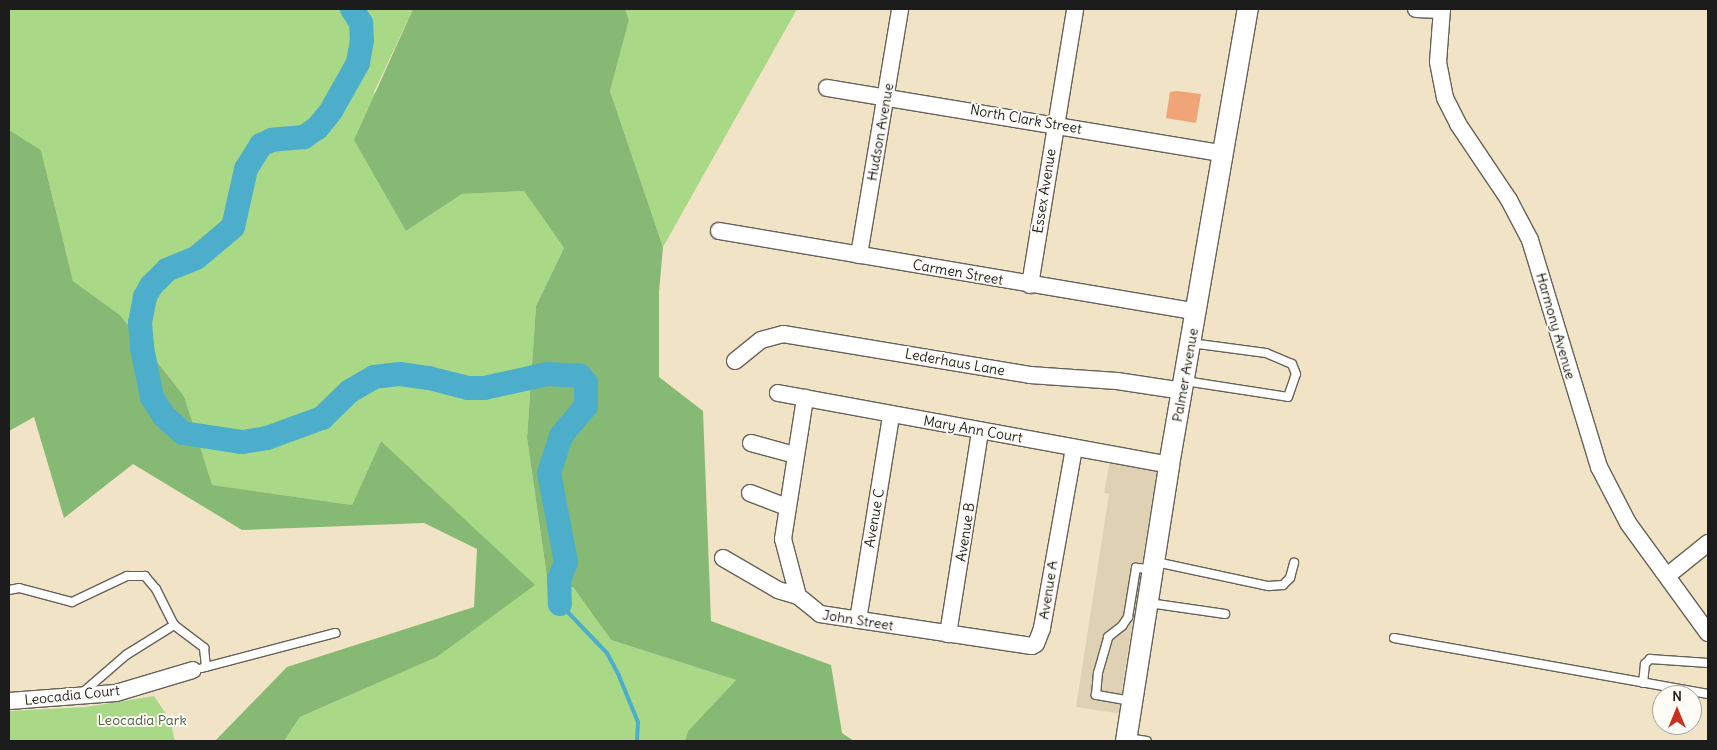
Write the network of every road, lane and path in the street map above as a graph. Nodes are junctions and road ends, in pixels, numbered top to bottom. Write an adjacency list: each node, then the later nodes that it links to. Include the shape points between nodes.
1 (900, 9): 7 (street, Hudson Avenue)
2 (1075, 9): 8 (street, Essex Avenue)
3 (1248, 9): 9 (street, Palmer Avenue)
4 (1416, 9): 5 (street)
5 (1442, 10): 31 (street, Harmony Avenue, via 1438,62 1444,98 1521,220 1542,276 1599,467 1628,523)
6 (827, 88): 7 (street, North Clark Street)
7 (886, 97): 8 (street, North Clark Street); 11 (street, Hudson Avenue)
8 (1055, 124): 9 (street, North Clark Street); 12 (street, Essex Avenue)
9 (1224, 154): 13 (street, Palmer Avenue)
10 (719, 231): 11 (street, Carmen Street)
11 (859, 255): 12 (street, Carmen Street)
12 (1030, 284): 13 (street, Carmen Street)
13 (1197, 312): 14 (street, Palmer Avenue)
14 (1191, 344): 16 (street, Palmer Avenue); 16 (lane, via 1266,353 1292,364 1296,374 1288,397)
15 (735, 360): 16 (street, Lederhaus Lane, via 761,340 783,334 1030,375)
16 (1184, 386): 24 (street, Palmer Avenue)
17 (778, 393): 18 (street, Mary Ann Court)
18 (805, 398): 19 (street, Mary Ann Court); 23 (street)
19 (891, 416): 20 (street, Mary Ann Court); 36 (street, Avenue C)
20 (980, 431): 22 (street, Mary Ann Court); 40 (street, Avenue B)
21 (751, 443): 23 (street)
22 (1074, 448): 24 (street, Mary Ann Court); 40 (street, Avenue A, via 1042,628 1036,644 1022,646)
23 (795, 456): 26 (street)
24 (1169, 465): 30 (street, Palmer Avenue)
25 (750, 493): 26 (street)
26 (787, 508): 33 (street, via 783,539)
27 (1708, 543): 31 (street)
28 (723, 558): 33 (street, John Street, via 778,590)
29 (1294, 563): 30 (lane, via 1290,578 1283,585 1268,586)
30 (1153, 565): 34 (street, Palmer Avenue)
31 (1667, 576): 39 (street, Harmony Avenue)
32 (9, 590): 37 (lane, via 19,588 72,602 127,576 145,576 156,589)
33 (798, 596): 36 (street, John Street, via 816,612)
34 (1140, 613): 35 (lane); 48 (street, Palmer Avenue); 48 (lane, via 1108,636 1096,694)
35 (1225, 614)
36 (858, 620): 40 (street, John Street)
37 (174, 625): 43 (lane, via 204,648); 46 (lane, via 126,656)
38 (335, 633): 43 (lane)
39 (1708, 633)
40 (948, 634)
41 (1394, 638): 44 (lane)
42 (1708, 663): 44 (lane, via 1650,659 1645,664)
43 (199, 668): 46 (street, Leocadia Court, via 116,694)
44 (1643, 683): 45 (lane)
45 (1708, 694)
46 (78, 697): 47 (street, Leocadia Court)
47 (9, 701)
48 (1131, 701): 49 (street, Palmer Avenue)
49 (1126, 740): 50 (lane)
50 (1147, 741)

